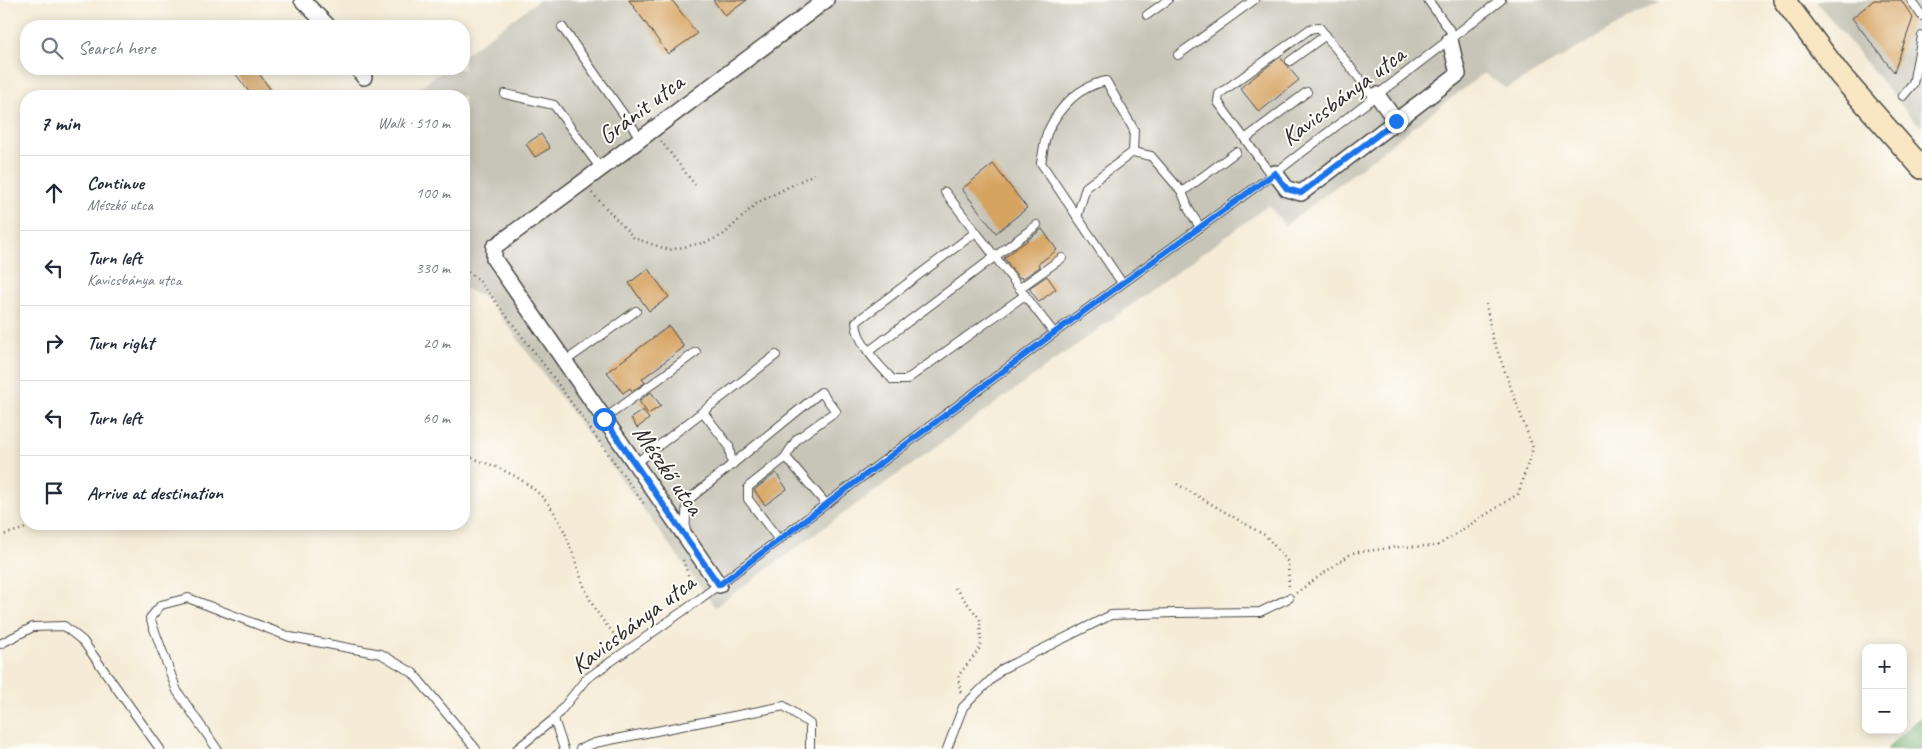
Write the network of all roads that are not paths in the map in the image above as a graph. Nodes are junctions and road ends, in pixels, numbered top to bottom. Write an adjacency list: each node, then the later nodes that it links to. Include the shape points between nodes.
1 (302, 0): 12 (street)
2 (826, 0): 24 (street, Gránit utca)
3 (1168, 0): 10 (lane)
4 (1254, 0): 9 (lane)
5 (1428, 0): 16 (lane)
6 (1501, 0): 16 (lane, Kavicsbánya utca)
7 (1784, 0): 28 (main road, via 1840,75)
8 (1911, 0): 11 (lane)
9 (1244, 3): 17 (lane)
10 (1148, 15)
11 (1922, 16)
12 (322, 20)
13 (562, 27): 24 (lane)
14 (1326, 35): 18 (lane); 21 (lane); 25 (lane, via 1319,27 1310,29 1219,94 1218,102)
15 (1922, 36): 22 (lane, via 1913,84)
16 (1452, 38): 21 (lane, Kavicsbánya utca); 23 (street, via 1458,74)
17 (1178, 55)
18 (1290, 61)
19 (1307, 92): 25 (lane)
20 (505, 94): 29 (lane, via 554,105)
21 (1375, 96): 23 (street); 30 (lane, Kavicsbánya utca)
22 (1903, 96)
23 (1396, 121): 30 (street, via 1301,193 1287,189)
24 (647, 134): 29 (street, Gránit utca)
25 (1245, 139): 30 (lane)
26 (1133, 152): 32 (lane, via 1151,156); 33 (lane, via 1086,187); 33 (lane, via 1134,130 1106,81 1093,84 1067,101 1047,134 1041,163)
27 (1236, 152): 32 (lane)
28 (1922, 168)
29 (601, 169): 39 (street, Gránit utca, via 494,247)
30 (1273, 174): 35 (lane, Kavicsbánya utca)
31 (944, 192): 36 (lane)
32 (1182, 192): 35 (lane)
33 (1077, 217): 40 (lane)
34 (1037, 225): 37 (lane)
35 (1200, 227): 40 (lane, Kavicsbánya utca)
36 (976, 232): 37 (lane); 44 (lane, via 856,322 857,333)
37 (995, 257): 41 (lane); 44 (lane)
38 (1062, 258): 41 (lane)
39 (494, 259): 47 (street, Mészkő utca)
40 (1122, 283): 43 (lane, Kavicsbánya utca)
41 (1022, 292): 43 (lane); 44 (lane, via 906,380 893,380)
42 (636, 311): 47 (lane)
43 (1054, 333): 53 (lane, Kavicsbánya utca)
44 (869, 351)
45 (696, 352): 49 (lane)
46 (776, 355): 48 (lane)
47 (564, 362): 49 (street, Mészkő utca)
48 (702, 412): 51 (lane); 52 (lane, via 728,446)
49 (604, 419): 51 (street, Mészkő utca)
50 (784, 459): 52 (lane, via 797,439 836,411 821,392); 53 (lane, via 786,457); 55 (lane, via 748,487 748,499)
51 (635, 464): 54 (street, Mészkő utca)
52 (732, 465): 54 (lane, via 687,502)
53 (826, 504): 55 (lane, Kavicsbánya utca)
54 (685, 536): 56 (street, Mészkő utca)
55 (779, 540): 56 (lane, Kavicsbánya utca)
56 (719, 585): 59 (lane, Kavicsbánya utca, via 586,679)
57 (1289, 598): 69 (lane, via 1260,612 1111,615 1002,669 963,707)
58 (0, 644): 61 (lane, via 32,627 64,626 83,641)
59 (554, 719): 60 (lane, Kavicsbánya utca); 66 (lane)
60 (532, 737): 64 (lane, Kavicsbánya utca); 65 (lane)
61 (160, 749)
62 (217, 749): 63 (lane, via 177,692 150,618 161,605 188,598 290,637 381,654 413,673)
63 (476, 749)
64 (517, 749)
65 (526, 749)
66 (564, 749)
67 (580, 749): 68 (lane, via 595,743 784,706 810,724)
68 (810, 749)
69 (948, 749)

